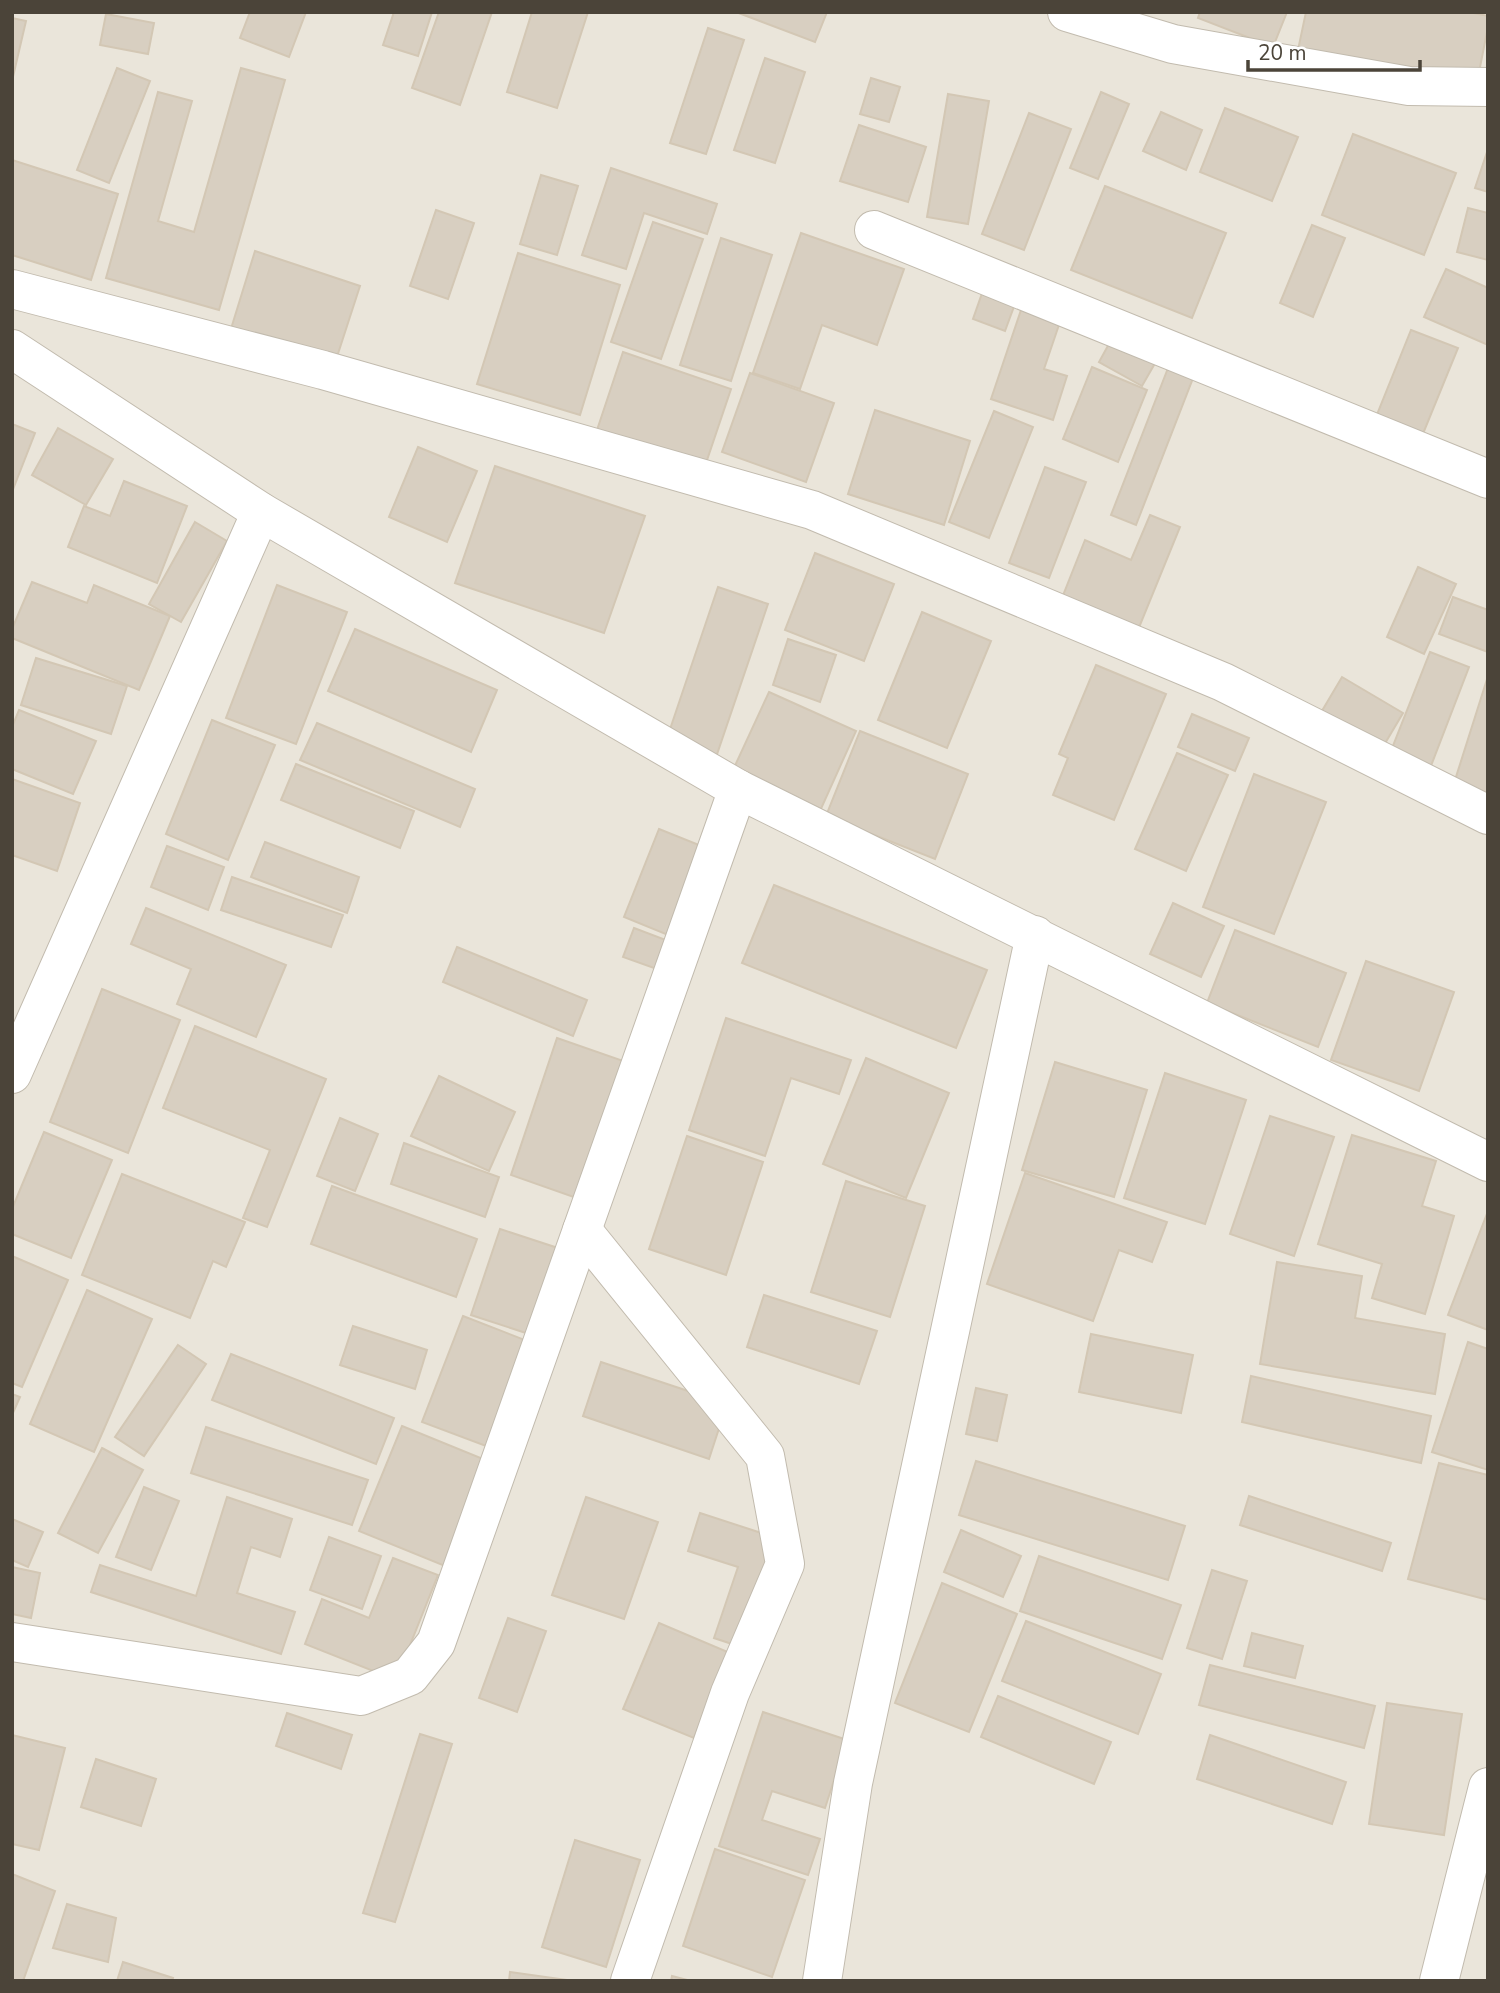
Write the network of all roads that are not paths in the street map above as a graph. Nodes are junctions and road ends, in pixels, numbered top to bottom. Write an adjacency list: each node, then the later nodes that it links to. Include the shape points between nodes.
1 (1067, 12): 2 (street, via 1172,44 1409,86)
2 (1488, 87)
3 (874, 230): 6 (street)
4 (12, 289): 9 (street, via 323,370 813,510 1223,682)
5 (12, 349): 7 (street)
6 (1488, 479)
7 (261, 512): 8 (street); 11 (street)
8 (738, 789): 10 (street); 13 (street)
9 (1488, 815)
10 (1035, 935): 12 (street); 17 (street, via 853,1783)
11 (12, 1074)
12 (1488, 1162)
13 (582, 1230): 14 (street, via 436,1643 410,1676 361,1696); 16 (street, via 765,1456 785,1564 730,1693)
14 (12, 1642)
15 (1488, 1787): 18 (street)
16 (630, 1981)
17 (822, 1981)
18 (1439, 1981)

